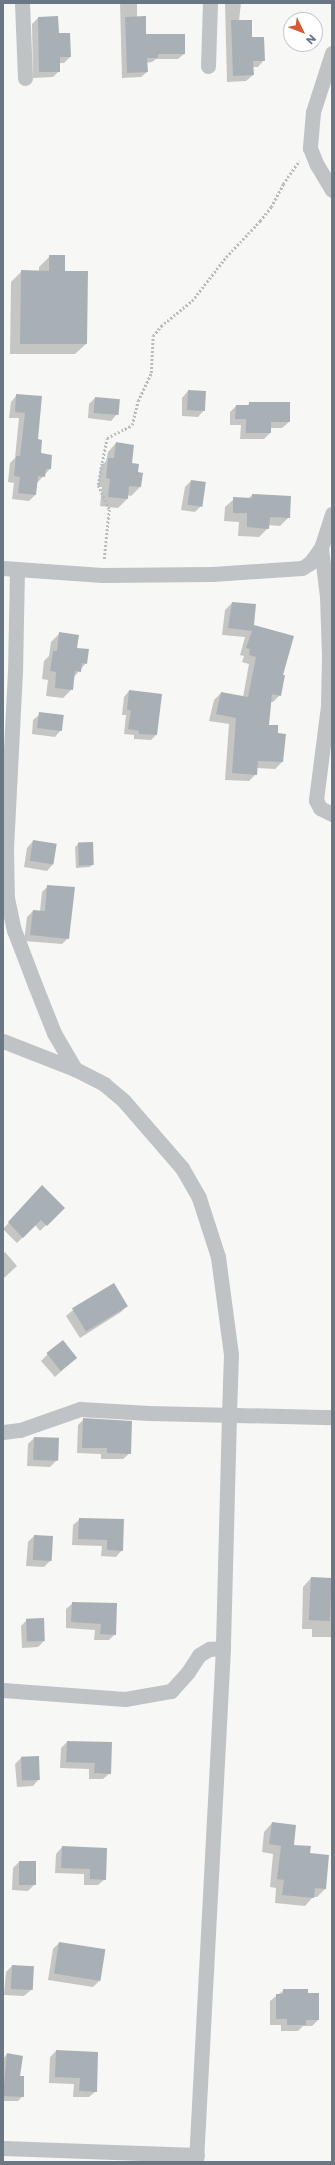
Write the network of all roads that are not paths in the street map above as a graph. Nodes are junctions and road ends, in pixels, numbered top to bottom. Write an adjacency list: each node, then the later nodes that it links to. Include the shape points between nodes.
1 (22, 3): 5 (street)
2 (210, 3): 4 (street)
3 (332, 53): 6 (street, via 313,112 310,148 316,165)
4 (208, 66)
5 (25, 78)
6 (332, 190)
7 (332, 514): 8 (street)
8 (320, 548): 9 (street, via 310,563 302,568 286,571 102,575); 10 (street, via 327,596 329,657 328,706 316,800 320,808)
9 (10, 568): 12 (street, via 15,672 6,848 8,898 14,930 35,985 54,1033)
10 (332, 814)
11 (3, 1041): 12 (street)
12 (75, 1069): 13 (street, via 104,1084 124,1101 182,1168 199,1198 218,1257 230,1354)
13 (229, 1415): 14 (street); 15 (street, via 80,1409 20,1430); 16 (street)
14 (332, 1417)
15 (3, 1432)
16 (223, 1648): 17 (street, via 209,1649 199,1655 172,1691 125,1699); 19 (street)
17 (3, 1690)
18 (3, 2148): 19 (street)
19 (197, 2158)

